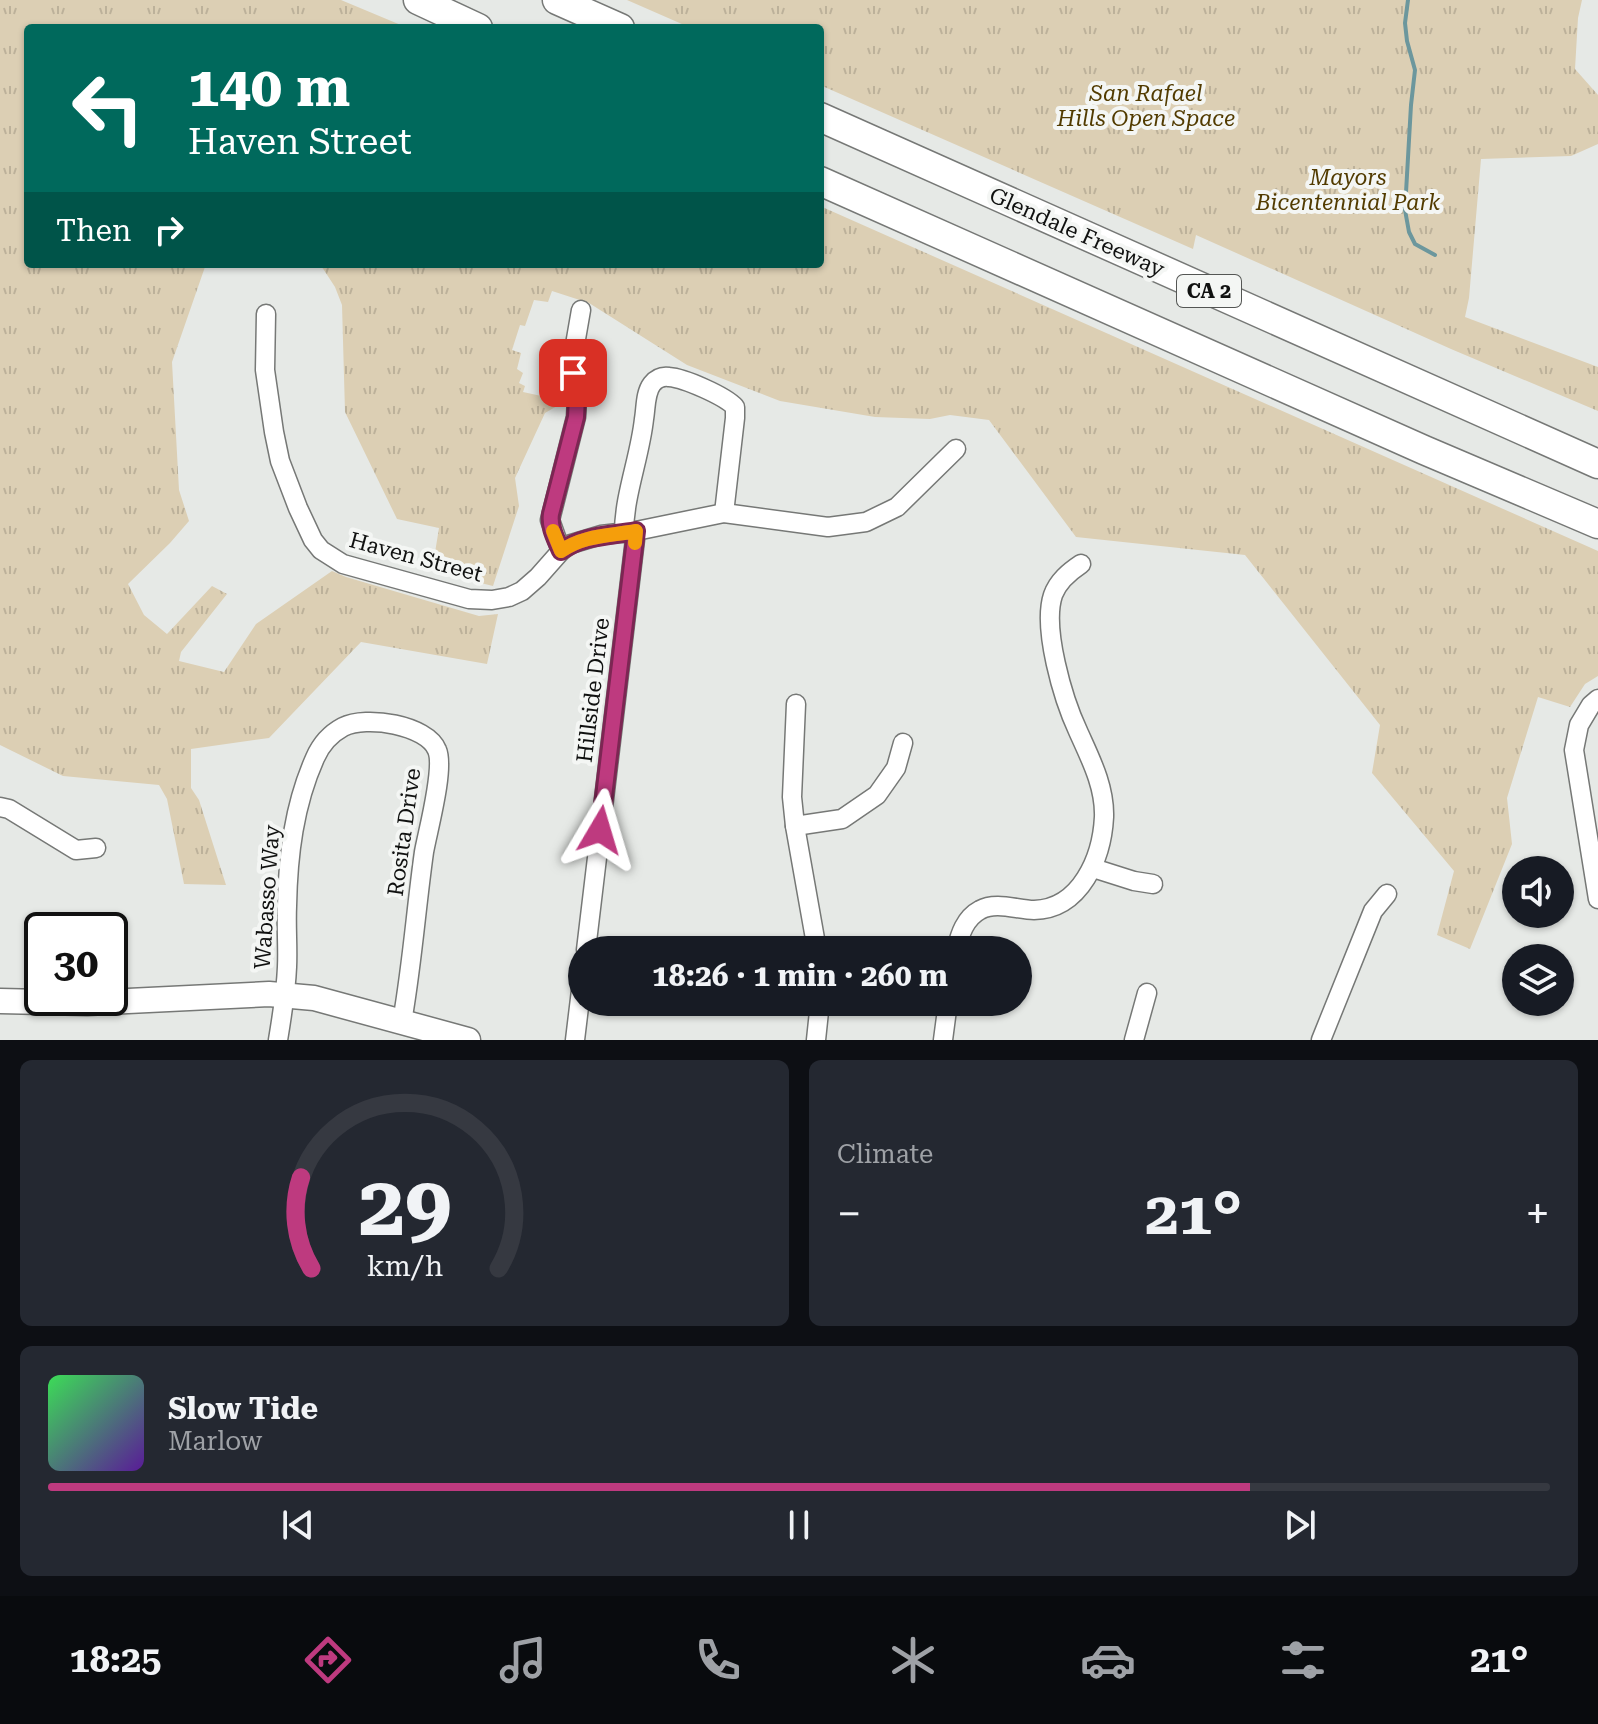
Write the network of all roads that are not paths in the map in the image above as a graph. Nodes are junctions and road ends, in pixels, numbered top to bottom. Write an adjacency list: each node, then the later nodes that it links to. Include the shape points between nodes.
1 (418, 0): 3 (highway)
2 (557, 0): 4 (highway)
3 (469, 24)
4 (611, 24)
5 (824, 119): 10 (highway, Glendale Freeway / CA 2)
6 (824, 183): 12 (highway, CA 2)
7 (581, 310): 14 (street, via 572,362 576,417 550,520)
8 (266, 314): 14 (street, Haven Street, via 265,370 280,461 321,550 343,564 479,600 522,591)
9 (956, 449): 11 (street, Haven Street, via 897,507 866,522 828,527)
10 (1598, 464)
11 (724, 513): 13 (street, Haven Street); 13 (street, Hillside Drive, via 735,407 723,397 668,376 658,378 649,389 623,517)
12 (1598, 524)
13 (630, 532): 14 (street, Haven Street, via 581,540); 27 (street, Hillside Drive)
14 (561, 551)
15 (1081, 564): 23 (street, via 1066,574 1053,594 1049,622 1065,697 1099,781 1104,813)
16 (1598, 699): 26 (street, via 1579,725 1574,750)
17 (796, 704): 21 (street)
18 (346, 726): 31 (street, Wabasso Way, via 327,738 300,797 289,869); 36 (street, Rosita Drive, via 364,722 414,730 438,751 407,992)
19 (903, 743): 21 (street, via 896,768 877,795 842,819)
20 (0, 807): 22 (street, via 76,850)
21 (795, 826): 28 (street)
22 (96, 848)
23 (1093, 868): 24 (street); 29 (street, via 1058,904 1031,910 989,906 970,918)
24 (1153, 884)
25 (1387, 894): 43 (street, via 1373,911)
26 (1598, 899)
27 (587, 936)
28 (815, 936)
29 (960, 936)
30 (1147, 993): 42 (street)
31 (285, 995): 32 (main road); 36 (main road, via 314,998); 37 (street, Wabasso Way)
32 (0, 1001)
33 (578, 1016): 39 (street)
34 (819, 1016): 40 (street)
35 (946, 1016): 41 (street)
36 (415, 1030): 38 (main road)
37 (278, 1040)
38 (468, 1040)
39 (575, 1040)
40 (816, 1040)
41 (943, 1040)
42 (1134, 1040)
43 (1321, 1040)

